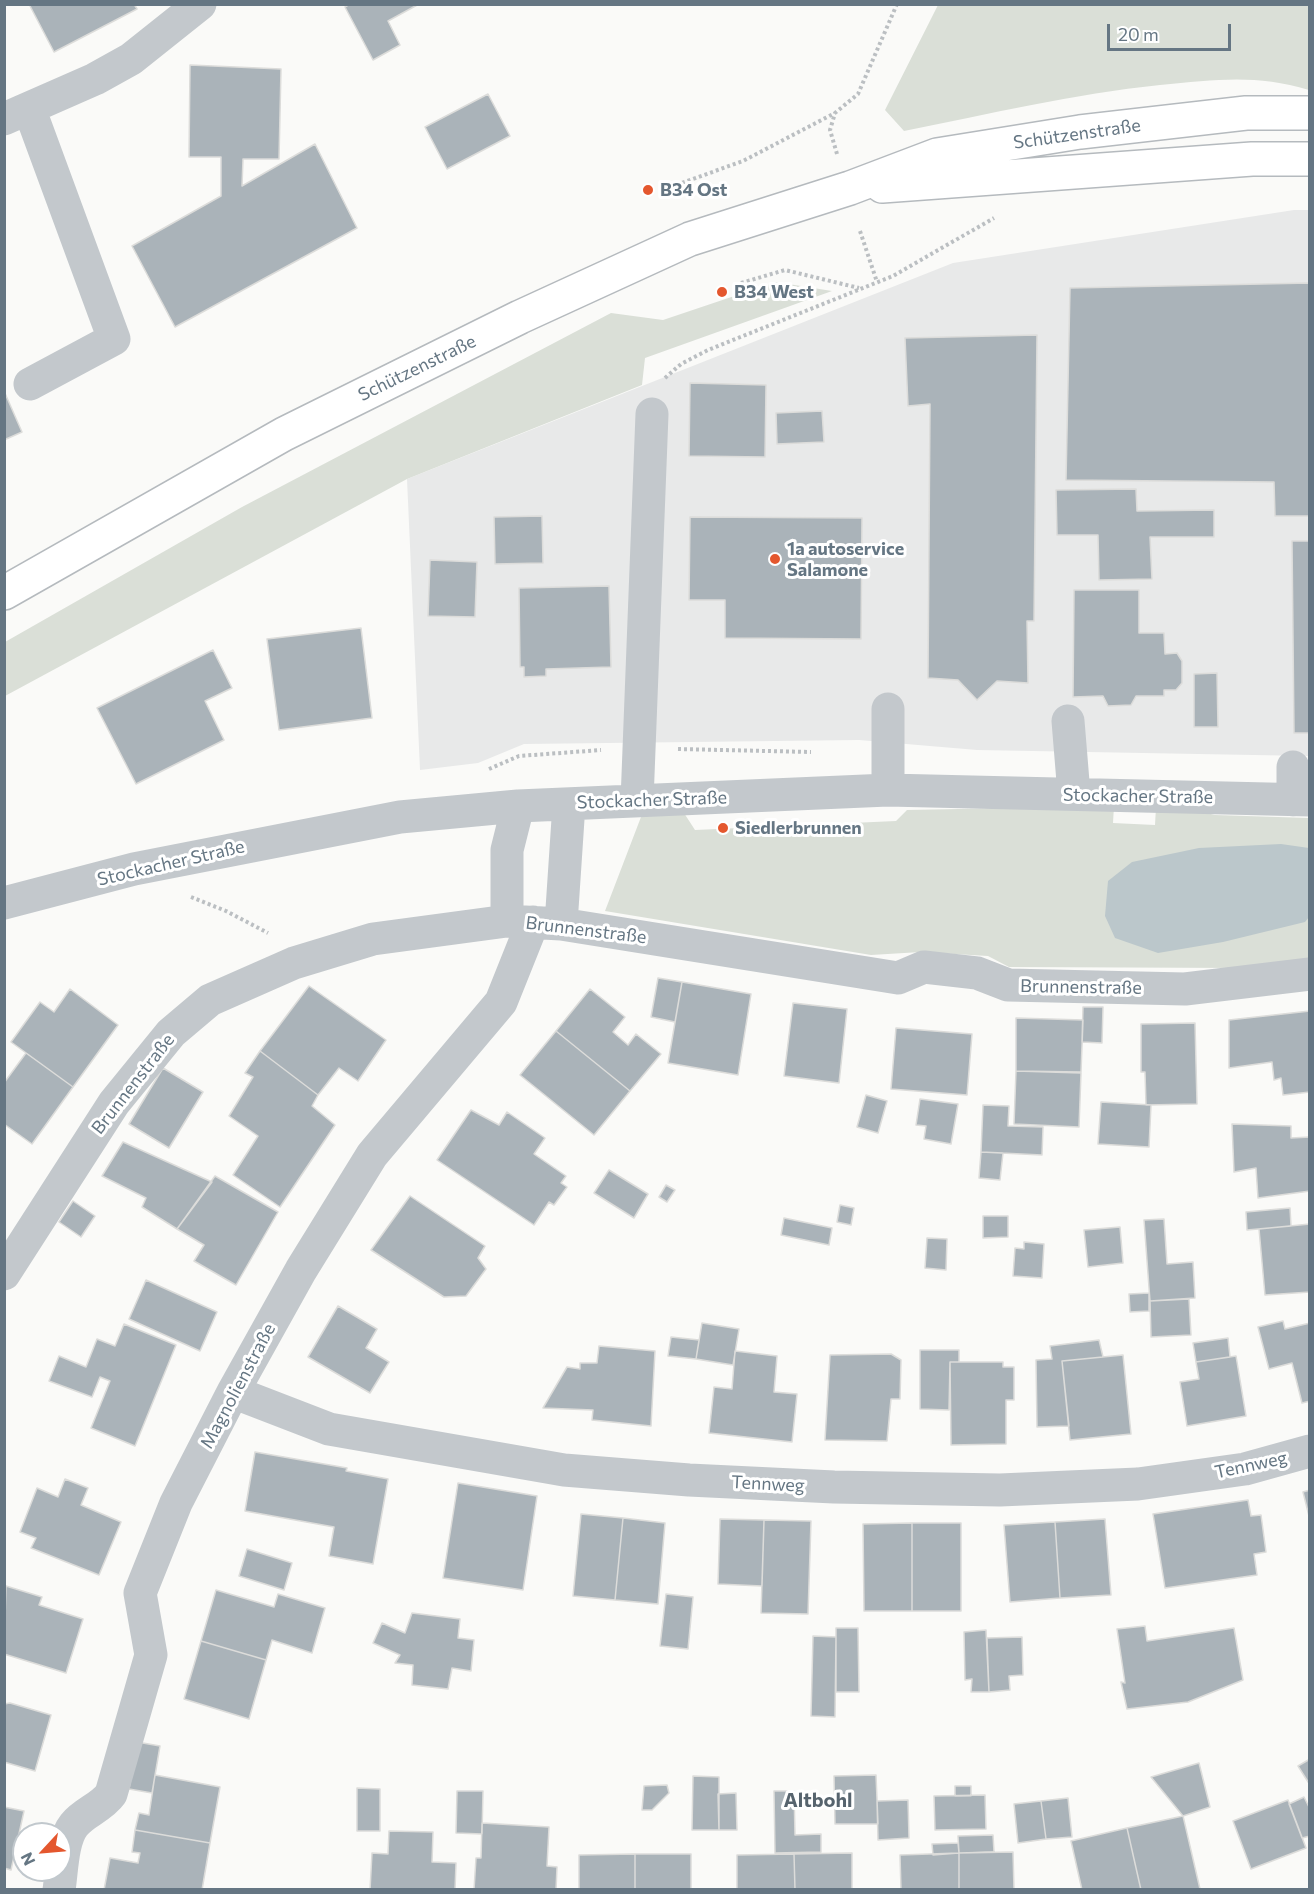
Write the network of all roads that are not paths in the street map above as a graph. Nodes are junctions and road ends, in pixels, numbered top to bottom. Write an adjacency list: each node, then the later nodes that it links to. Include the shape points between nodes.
1 (200, 4): 2 (street, via 131,59)
2 (17, 113): 6 (street, via 114,339)
3 (1310, 113): 5 (main road, Schützenstraße, via 1246,113 992,146 937,155)
4 (1310, 159): 5 (main road, Schützenstraße, via 1252,159)
5 (850, 188): 8 (main road, Schützenstraße, via 690,239 520,317 284,434)
6 (30, 384)
7 (652, 414): 15 (street)
8 (4, 592)
9 (888, 709): 12 (street)
10 (1068, 722): 13 (street)
11 (1293, 767): 14 (street)
12 (888, 790): 13 (street, Stockacher Straße); 15 (street, Stockacher Straße)
13 (1074, 794): 14 (street, Stockacher Straße)
14 (1301, 800)
15 (637, 801): 17 (street, Stockacher Straße)
16 (518, 806): 17 (street, Stockacher Straße); 18 (street, Stockacher Straße, via 400,817 344,827 134,869); 19 (street, via 507,850)
17 (568, 815): 19 (street)
18 (4, 903)
19 (541, 918): 20 (street, Brunnenstraße, via 898,978 924,967 977,973 1008,985 1185,989); 21 (street, Brunnenstraße, via 373,939 294,963 210,1000 171,1033 114,1102); 22 (street, Magnolienstraße, via 501,1002 372,1155)
20 (1310, 974)
21 (4, 1274)
22 (232, 1392): 23 (street, Tennweg, via 329,1429 564,1470 689,1480 1000,1490 1138,1484 1245,1469); 24 (street, Magnolienstraße, via 176,1503 140,1593 151,1655 111,1794 103,1805 75,1824)
23 (1310, 1451)
24 (59, 1890)

